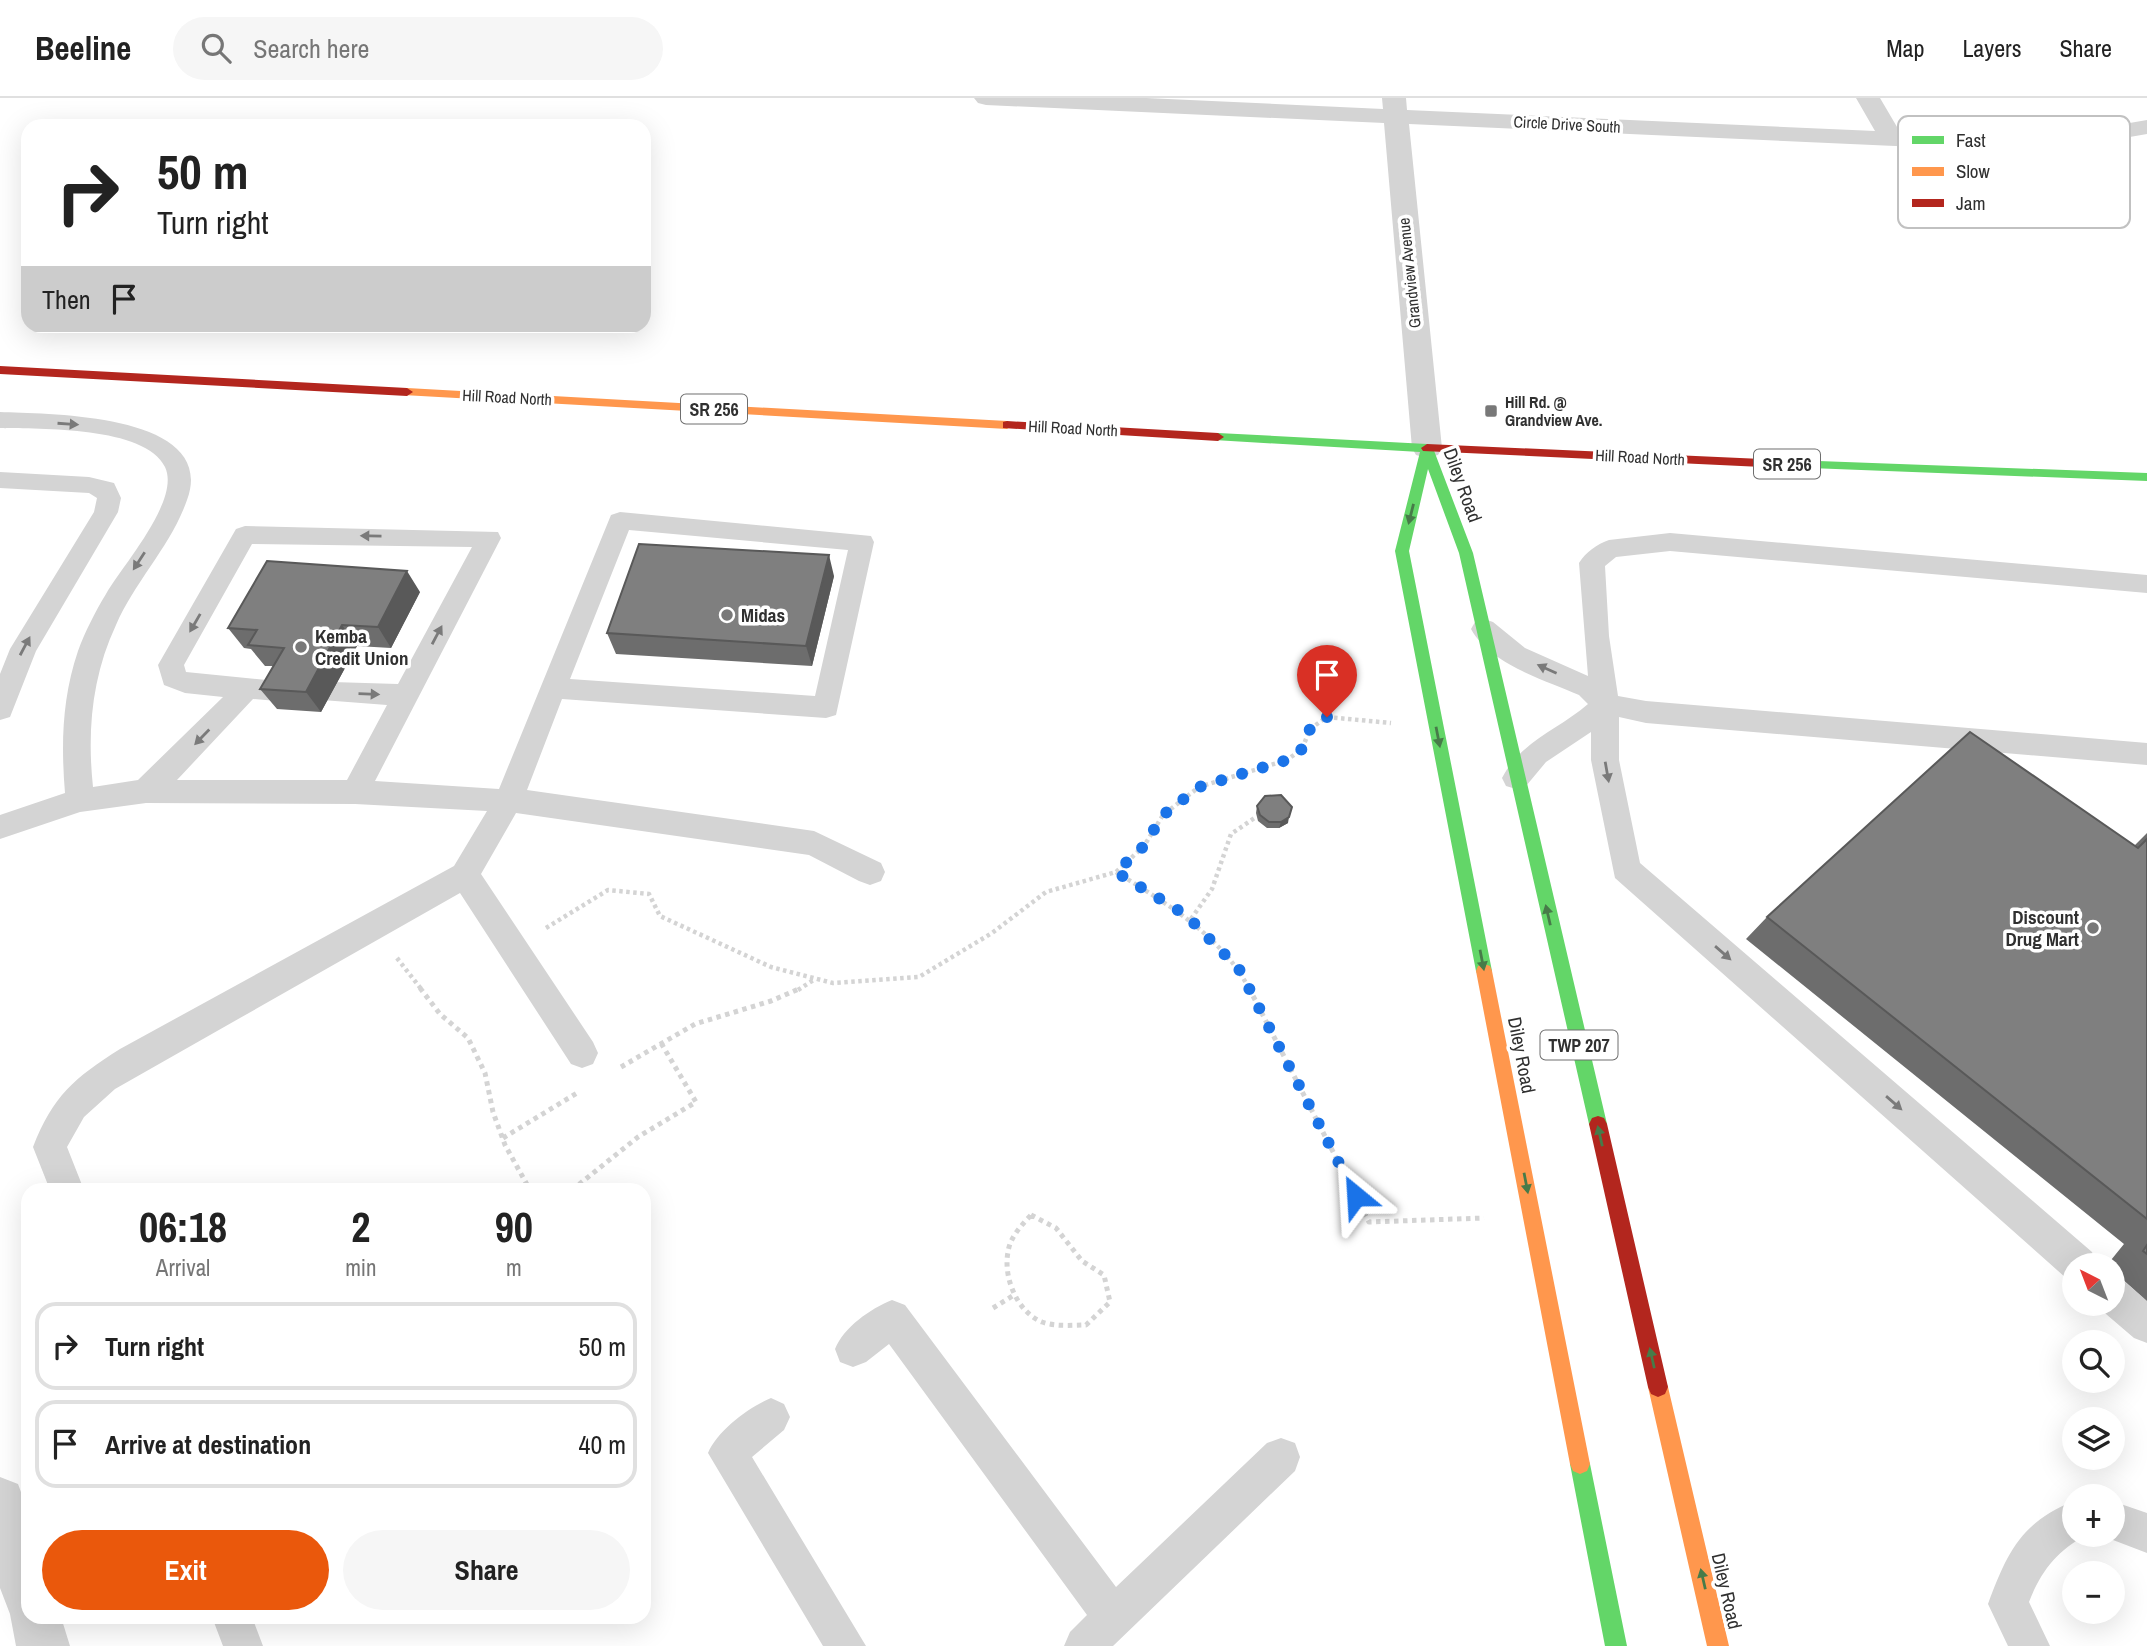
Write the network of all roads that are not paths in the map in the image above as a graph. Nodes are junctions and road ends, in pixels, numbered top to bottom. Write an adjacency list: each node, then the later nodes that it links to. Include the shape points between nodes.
1 (986, 98): 3 (street, Circle Drive South)
2 (1868, 98): 4 (street)
3 (1395, 107): 4 (street, Circle Drive South); 8 (street, Grandview Avenue)
4 (1893, 140): 5 (street, Circle Drive South)
5 (1898, 140)
6 (0, 370): 8 (main road, Hill Road North / SR 256)
7 (0, 420): 24 (lane, one-way to 24, via 75,424 135,434 161,449 178,468 175,500 115,599 84,668 74,752)
8 (1427, 448): 9 (main road, Hill Road North / SR 256); 12 (main road, Diley Road / TWP 207, via 1466,553); 49 (main road, Diley Road, one-way to 49, via 1402,551)
9 (2147, 477)
10 (0, 480): 19 (lane, one-way to 10, via 23,649 106,512 109,498 105,489 89,485)
11 (2147, 584): 18 (lane, via 1670,542 1609,549 1592,563)
12 (1484, 629): 18 (lane, one-way to 12, via 1589,688 1516,655); 21 (main road, Diley Road / TWP 207)
13 (248, 687): 15 (lane); 17 (lane, one-way to 13, via 489,538 245,535 171,665 174,678 185,683); 22 (lane, one-way to 22)
14 (553, 688): 14 (lane, via 620,521 862,542 826,707); 25 (lane)
15 (277, 691)
16 (332, 693): 17 (lane, one-way to 17)
17 (405, 695): 23 (lane)
18 (1605, 704): 20 (lane, via 1646,712); 21 (lane, via 1592,718 1538,749); 31 (lane, one-way to 31, via 1605,760 1626,869)
19 (0, 709)
20 (2147, 754)
21 (1516, 778): 50 (main road, Diley Road / TWP 207, one-way to 21)
22 (146, 791): 23 (lane); 24 (lane)
23 (355, 792): 25 (lane)
24 (79, 800): 26 (lane)
25 (508, 801): 27 (lane, via 814,843); 28 (lane)
26 (0, 827)
27 (870, 872)
28 (465, 875): 29 (lane); 30 (lane, via 86,1089 60,1119 50,1147)
29 (582, 1053)
30 (64, 1183)
31 (2065, 1253)
32 (2125, 1306): 33 (lane)
33 (2147, 1325)
34 (853, 1349): 42 (lane, via 892,1318)
35 (771, 1416): 47 (lane, via 727,1453)
36 (1281, 1457): 42 (lane)
37 (0, 1502): 41 (street)
38 (2125, 1525): 40 (lane)
39 (2062, 1526): 51 (lane, via 2025,1559 2008,1604)
40 (2147, 1533)
41 (21, 1569)
42 (1114, 1617): 48 (lane)
43 (37, 1624): 45 (street)
44 (235, 1624): 46 (lane)
45 (43, 1646)
46 (243, 1646)
47 (846, 1646)
48 (1084, 1646)
49 (1616, 1646)
50 (1718, 1646)
51 (2030, 1646)

